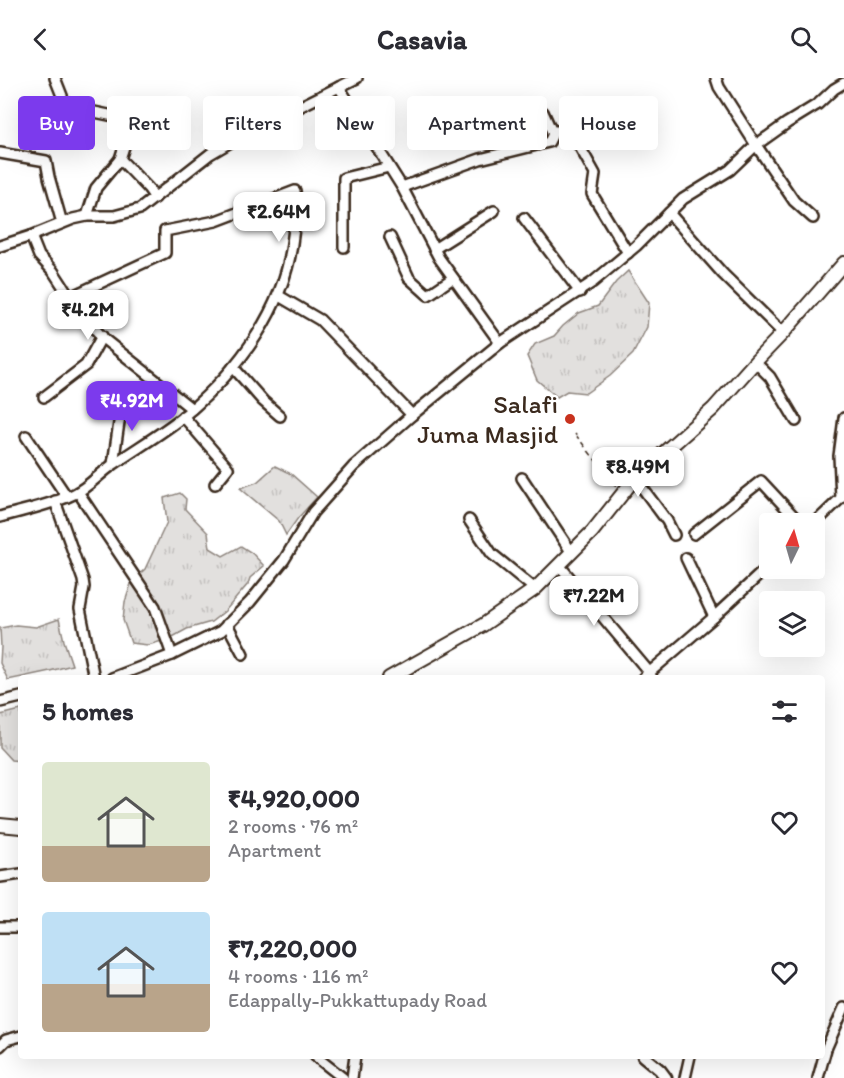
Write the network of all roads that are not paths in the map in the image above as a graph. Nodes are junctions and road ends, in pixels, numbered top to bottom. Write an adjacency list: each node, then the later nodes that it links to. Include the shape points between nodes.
1 (55, 78): 10 (street, via 66,106 129,121)
2 (357, 78): 5 (street)
3 (716, 78): 8 (street)
4 (844, 83): 8 (street)
5 (339, 87): 11 (street); 13 (street, via 210,154)
6 (547, 120): 7 (street)
7 (552, 131): 12 (street, via 549,142 480,159); 25 (street, via 571,131 595,174 592,194)
8 (756, 146): 15 (street, via 730,170 683,199); 18 (street, via 794,201)
9 (0, 153): 19 (street, via 46,161)
10 (120, 159): 13 (street); 16 (street, via 96,188)
11 (389, 167): 12 (street); 23 (street, via 344,178)
12 (402, 188): 24 (street)
13 (155, 198): 16 (street, via 128,213)
14 (494, 211): 24 (street)
15 (669, 213): 25 (street); 31 (street)
16 (87, 216): 19 (street)
17 (524, 218): 28 (street)
18 (813, 218)
19 (62, 223): 20 (street)
20 (31, 236): 22 (street); 30 (street, via 39,256)
21 (390, 237): 27 (street, via 409,278 428,294)
22 (0, 246)
23 (344, 247)
24 (434, 249): 27 (street)
25 (628, 253): 28 (street)
26 (844, 264): 31 (main road)
27 (453, 278): 33 (street)
28 (580, 292): 33 (street)
29 (279, 296): 30 (street, via 291,256 295,191 216,221 165,231 165,253); 35 (street); 39 (street, via 320,320)
30 (70, 297): 32 (street)
31 (783, 333): 34 (main road)
32 (102, 336): 37 (street, via 86,365); 38 (street)
33 (500, 343): 39 (street)
34 (755, 362): 43 (street, via 770,377); 47 (main road, via 713,409)
35 (233, 367): 38 (street); 41 (street)
36 (123, 395): 45 (street)
37 (44, 397)
38 (192, 409): 40 (street)
39 (412, 415): 64 (street, via 333,489 313,512 284,560)
40 (183, 416): 45 (street); 48 (street, via 228,468)
41 (280, 416)
42 (844, 418): 53 (street, via 839,456 841,498)
43 (796, 422)
44 (26, 436): 50 (street)
45 (113, 464): 49 (street)
46 (522, 478): 58 (street)
47 (635, 478): 57 (street); 58 (main road)
48 (215, 484)
49 (78, 492): 50 (street); 66 (street, via 155,607)
50 (67, 496): 51 (street)
51 (55, 501): 54 (street); 67 (street, via 83,580 80,609)
52 (791, 513): 56 (street, via 761,482)
53 (825, 513)
54 (0, 517)
55 (469, 520): 62 (street, via 492,554)
56 (693, 534)
57 (674, 535)
58 (572, 553): 60 (main road)
59 (686, 558): 63 (street)
60 (559, 565): 62 (main road); 70 (street)
61 (759, 575): 63 (street)
62 (535, 589): 69 (main road, via 483,625)
63 (714, 617): 71 (street)
64 (227, 624): 65 (street); 66 (street, via 221,631)
65 (243, 654)
66 (172, 655): 68 (street)
67 (93, 675)
68 (120, 675)
69 (394, 675)
70 (647, 675)
71 (649, 675)
72 (18, 698): 73 (street)
73 (0, 702)
74 (0, 825): 75 (main road)
75 (18, 827)
76 (18, 874): 77 (street)
77 (0, 877)
78 (0, 927): 79 (street)
79 (18, 927)
80 (844, 1008): 83 (street)
81 (18, 1037): 82 (street)
82 (0, 1046)
83 (825, 1053)
84 (319, 1059): 89 (street)
85 (355, 1059): 90 (street)
86 (647, 1059): 91 (street)
87 (689, 1059): 92 (street)
88 (823, 1059): 93 (street)
89 (343, 1078)
90 (352, 1078)
91 (666, 1078)
92 (684, 1078)
93 (818, 1078)

